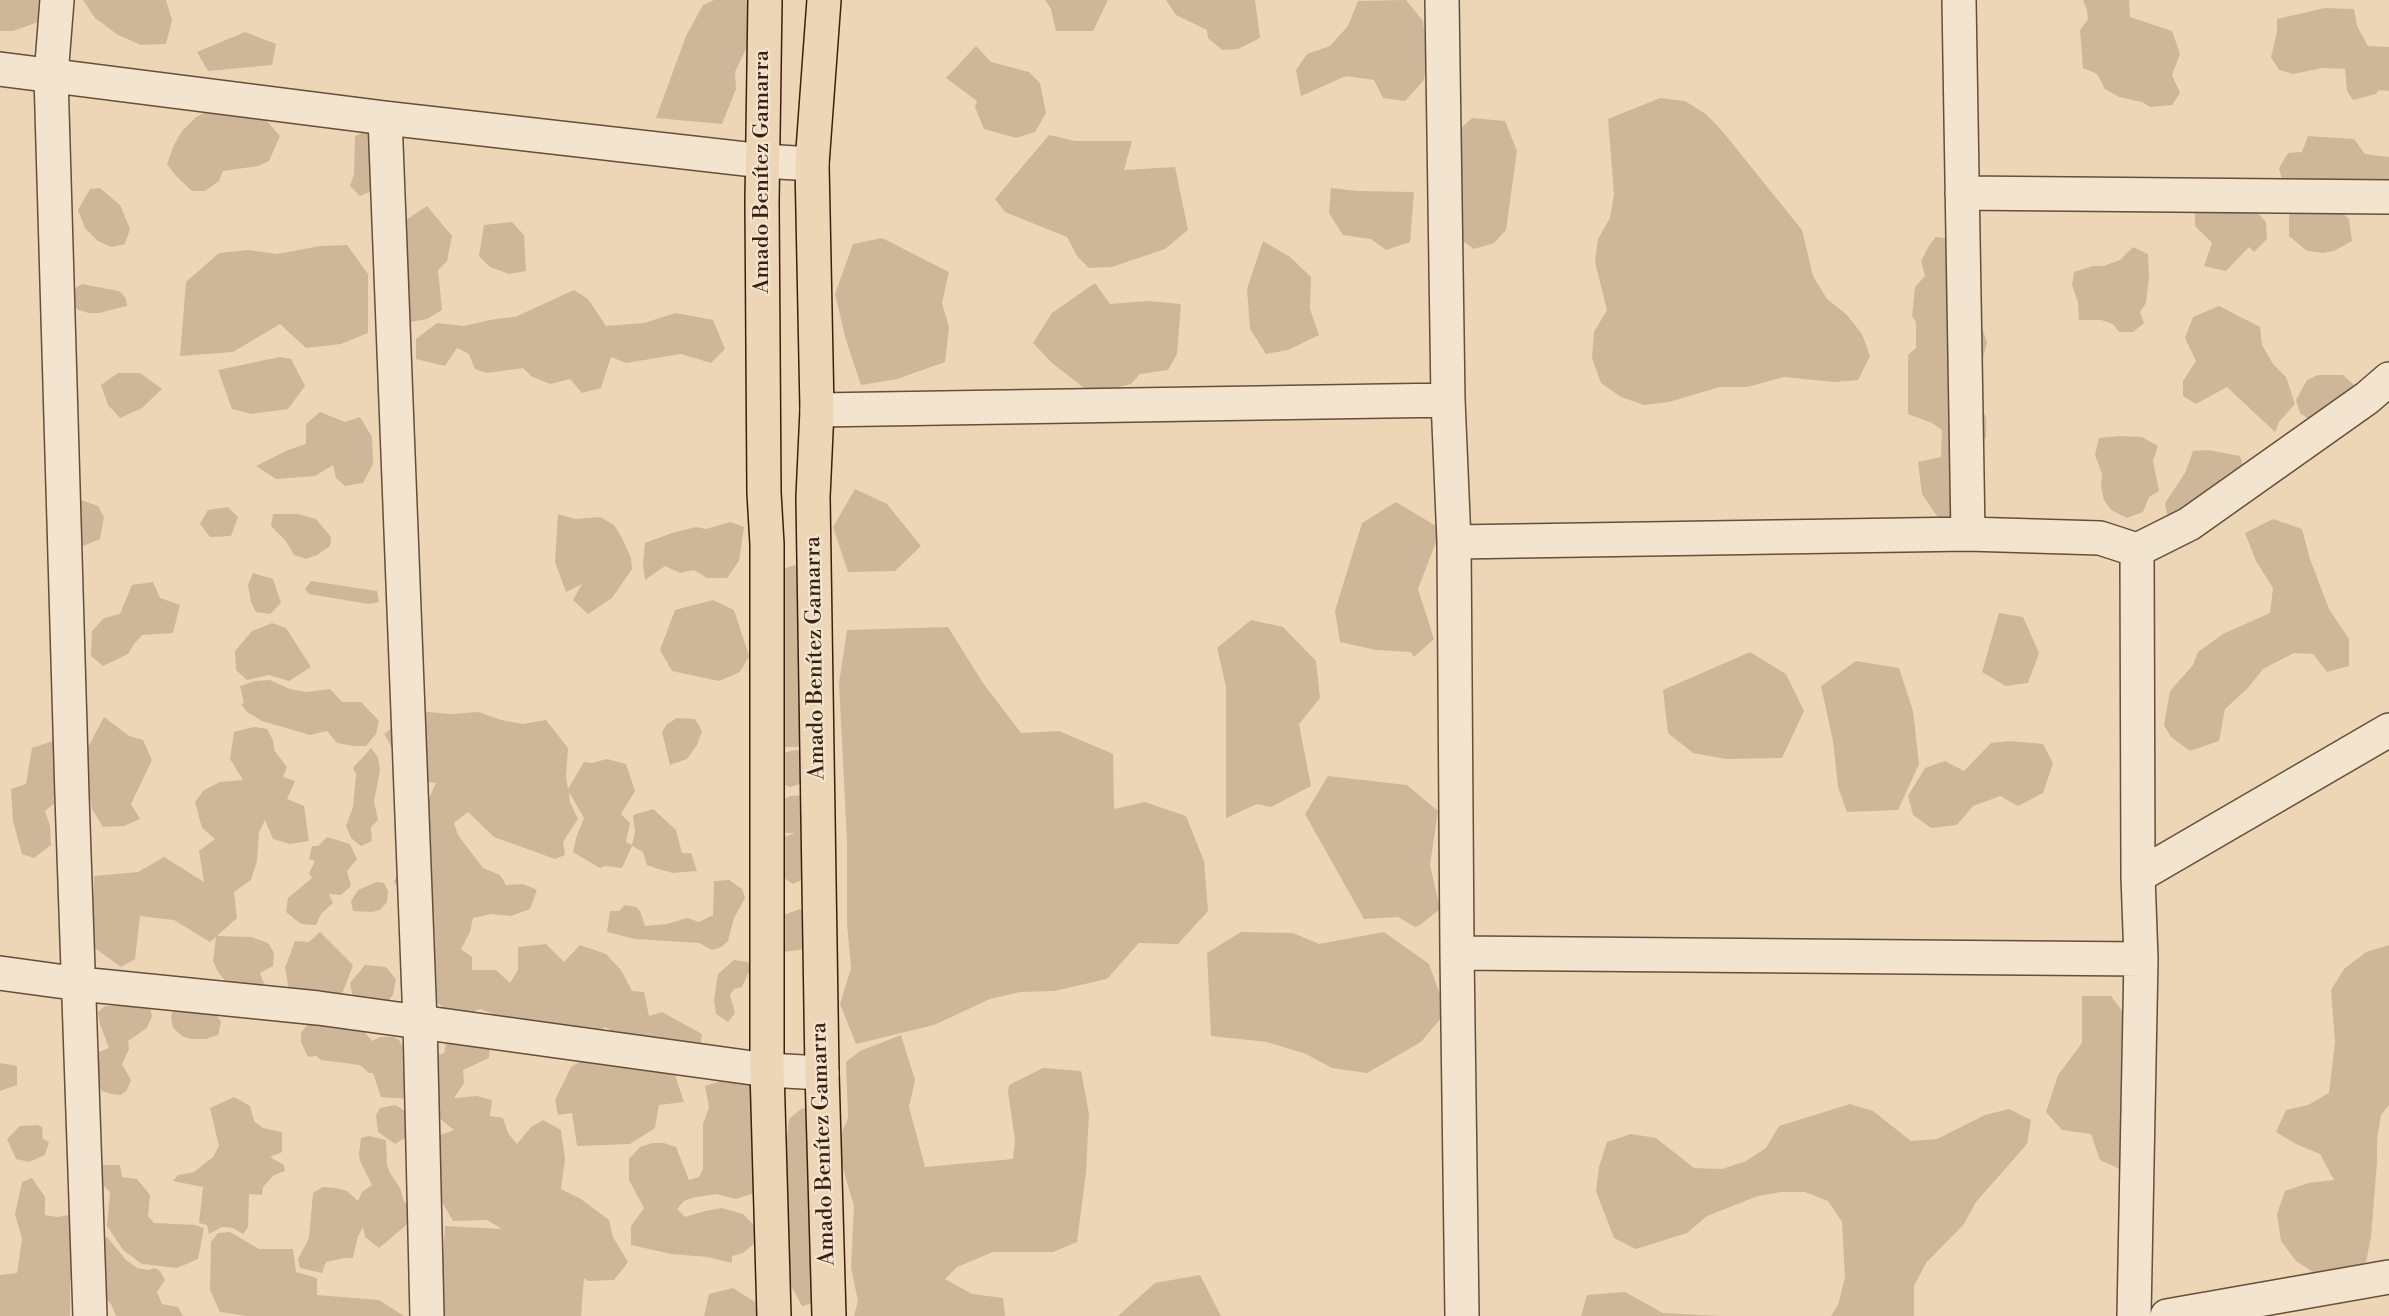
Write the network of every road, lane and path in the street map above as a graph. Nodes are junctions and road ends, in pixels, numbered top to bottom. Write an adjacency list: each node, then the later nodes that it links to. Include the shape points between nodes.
1 (57, 0): 7 (street)
2 (765, 0): 9 (main road, Amado Benítez Gamarra)
3 (824, 0): 10 (main road, Amado Benítez Gamarra)
4 (1442, 0): 14 (street)
5 (1959, 0): 11 (street)
6 (0, 69): 7 (street)
7 (51, 76): 8 (street); 24 (street)
8 (385, 118): 9 (street); 25 (street)
9 (763, 161): 10 (street); 26 (main road, Amado Benítez Gamarra)
10 (812, 164): 15 (main road, Amado Benítez Gamarra)
11 (1962, 193): 12 (street); 16 (street)
12 (2389, 197)
13 (2382, 393): 18 (street, via 2189,524)
14 (1448, 400): 15 (street); 17 (street)
15 (817, 410): 27 (main road, Amado Benítez Gamarra, via 813,497)
16 (1968, 534): 17 (street); 18 (street, via 2100,538)
17 (1454, 542): 21 (street)
18 (2137, 550): 20 (street)
19 (2389, 730): 20 (street)
20 (2138, 876): 22 (street)
21 (1457, 953): 22 (street); 33 (street)
22 (2141, 959): 34 (street)
23 (0, 973): 24 (street)
24 (80, 984): 25 (street); 29 (street)
25 (420, 1022): 26 (street); 30 (street)
26 (767, 1070): 27 (street); 31 (main road, Amado Benítez Gamarra)
27 (822, 1073): 32 (main road, Amado Benítez Gamarra)
28 (2389, 1277): 35 (street)
29 (90, 1316)
30 (427, 1316)
31 (774, 1316)
32 (829, 1316)
33 (1462, 1316)
34 (2134, 1316)
35 (2168, 1316)

